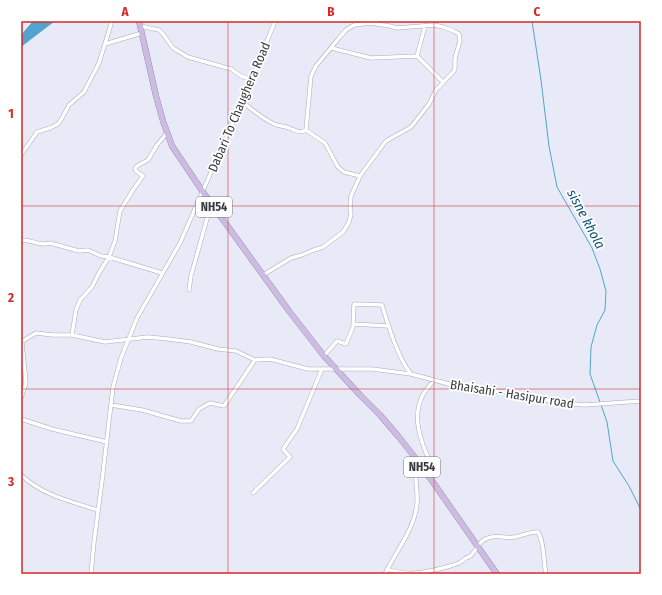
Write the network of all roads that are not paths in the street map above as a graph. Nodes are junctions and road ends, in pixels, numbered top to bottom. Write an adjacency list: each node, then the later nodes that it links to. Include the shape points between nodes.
1 (112, 21): 6 (street)
2 (275, 21): 9 (street, Dabari To Chaughera Road)
3 (139, 23): 5 (main road, NH54); 9 (street, via 159,30 173,48 188,56 231,69)
4 (424, 26): 7 (street, via 397,28 370,23 354,25 346,30); 8 (street); 10 (street, via 443,27 460,36 454,70)
5 (142, 33): 6 (street); 13 (main road, NH54)
6 (105, 44): 14 (street, via 99,63 84,92 69,105 58,124 37,132)
7 (331, 48): 8 (street, via 371,58); 12 (street, via 311,76)
8 (417, 56): 10 (street)
9 (252, 80): 11 (street, Dabari To Chaughera Road)
10 (444, 82): 15 (street, via 411,127 386,141)
11 (243, 102): 12 (street, via 274,124 298,132); 16 (street, Dabari To Chaughera Road)
12 (306, 130): 15 (street, via 325,143 338,167 344,172)
13 (167, 133): 16 (main road, NH54, via 172,146); 19 (street, via 148,160 135,169 143,176 120,211 115,241)
14 (21, 155)
15 (360, 176): 21 (street, via 351,196 349,222 343,232 324,248 291,258)
16 (203, 192): 17 (main road, NH54); 20 (street, Dabari To Chaughera Road, via 180,243)
17 (212, 203): 21 (main road, NH54); 22 (street)
18 (21, 240): 19 (street, via 47,245 50,243 79,251 88,250)
19 (109, 257): 20 (street); 25 (street, via 92,287 80,300)
20 (162, 273): 26 (street, Dabari To Chaughera Road, via 137,318)
21 (263, 275): 28 (main road, NH54)
22 (189, 290)
23 (353, 324): 24 (street); 24 (street, via 354,304 382,305); 28 (street, via 346,344 337,341)
24 (388, 326): 32 (street, via 405,367)
25 (72, 335): 26 (street, via 105,342); 27 (street, via 36,333)
26 (130, 338): 29 (street, via 148,337 191,342 218,349 236,350); 36 (street, Dabari To Chaughera Road, via 121,358)
27 (21, 342): 34 (street, via 26,383)
28 (324, 356): 31 (main road, NH54)
29 (255, 360): 30 (street, Bhaisahi - Hasipur road, via 270,359 308,370); 36 (street, via 224,406 210,403 199,409 191,421)
30 (322, 369): 31 (street, Bhaisahi - Hasipur road); 41 (street, via 297,429 283,449 290,457)
31 (336, 370): 32 (street, Bhaisahi - Hasipur road, via 372,369); 39 (main road, NH54, via 384,419)
32 (411, 374): 33 (street, Bhaisahi - Hasipur road)
33 (434, 380): 35 (street, Bhaisahi - Hasipur road, via 468,389 504,392 554,402 584,405); 39 (street, via 424,394 417,420 420,437 430,462)
34 (21, 398)
35 (641, 401)
36 (111, 405): 38 (street, Dabari To Chaughera Road)
37 (21, 419): 38 (street)
38 (107, 442): 42 (street, Dabari To Chaughera Road)
39 (421, 465): 43 (main road, NH54); 44 (street, via 416,472 415,514)
40 (21, 476): 42 (street, via 54,496)
41 (253, 493)
42 (98, 510): 45 (street, Dabari To Chaughera Road)
43 (477, 545): 44 (street, via 474,552 460,563 428,572 407,574); 47 (main road, NH54); 48 (street, via 487,538 512,538 533,531 538,532 542,540)
44 (387, 569): 46 (street)
45 (91, 574)
46 (385, 574)
47 (497, 574)
48 (546, 574)

